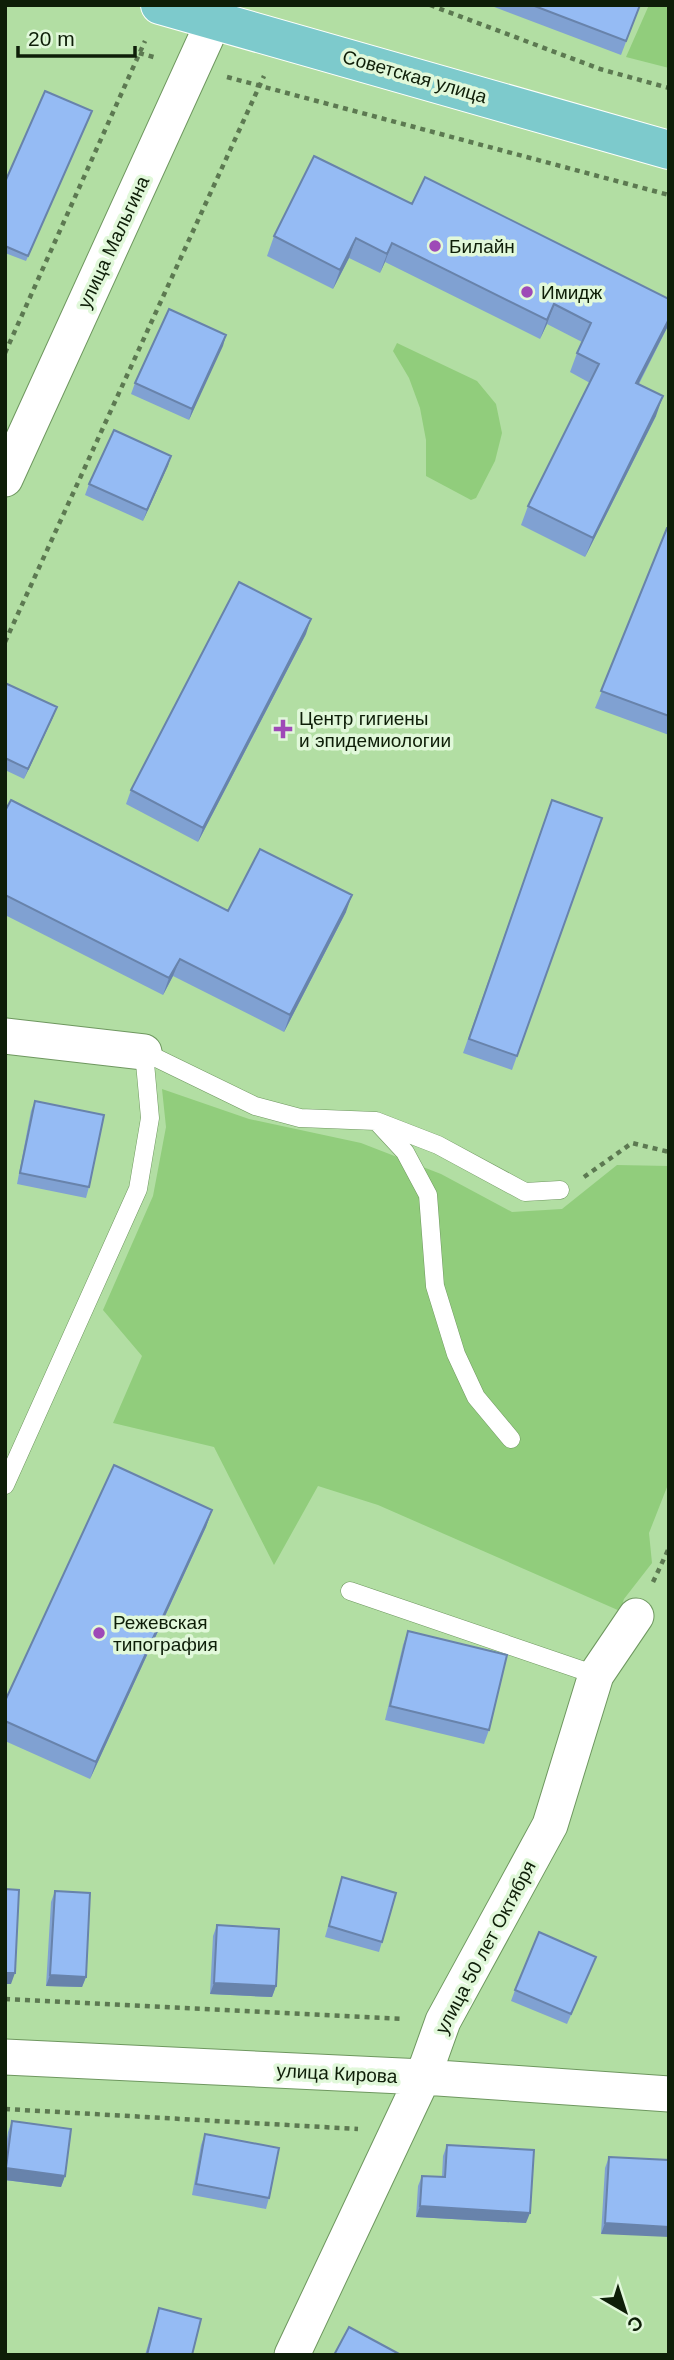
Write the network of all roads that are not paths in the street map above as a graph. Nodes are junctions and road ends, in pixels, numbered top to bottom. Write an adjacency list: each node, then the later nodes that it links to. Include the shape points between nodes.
1 (160, 5): 2 (main road, Советская улица)
2 (218, 13): 3 (main road, Советская улица, via 281,37); 4 (street, улица Мальгина)
3 (669, 150)
4 (5, 478)
5 (5, 1036): 6 (street)
6 (144, 1052): 7 (lane, via 255,1106 300,1118); 10 (lane, via 150,1118 138,1189)
7 (376, 1121): 8 (lane, via 438,1145 526,1192); 9 (lane, via 405,1152 428,1195 435,1286 456,1354 476,1397)
8 (560, 1190)
9 (511, 1439)
10 (5, 1485)
11 (350, 1591): 13 (lane)
12 (636, 1616): 13 (street, улица 50 лет Октября)
13 (596, 1675): 15 (street, улица 50 лет Октября, via 550,1825 443,2021)
14 (5, 2057): 15 (street, улица Кирова)
15 (423, 2077): 16 (street, улица Кирова); 17 (street, улица 50 лет Октября)
16 (669, 2094)
17 (292, 2355)

